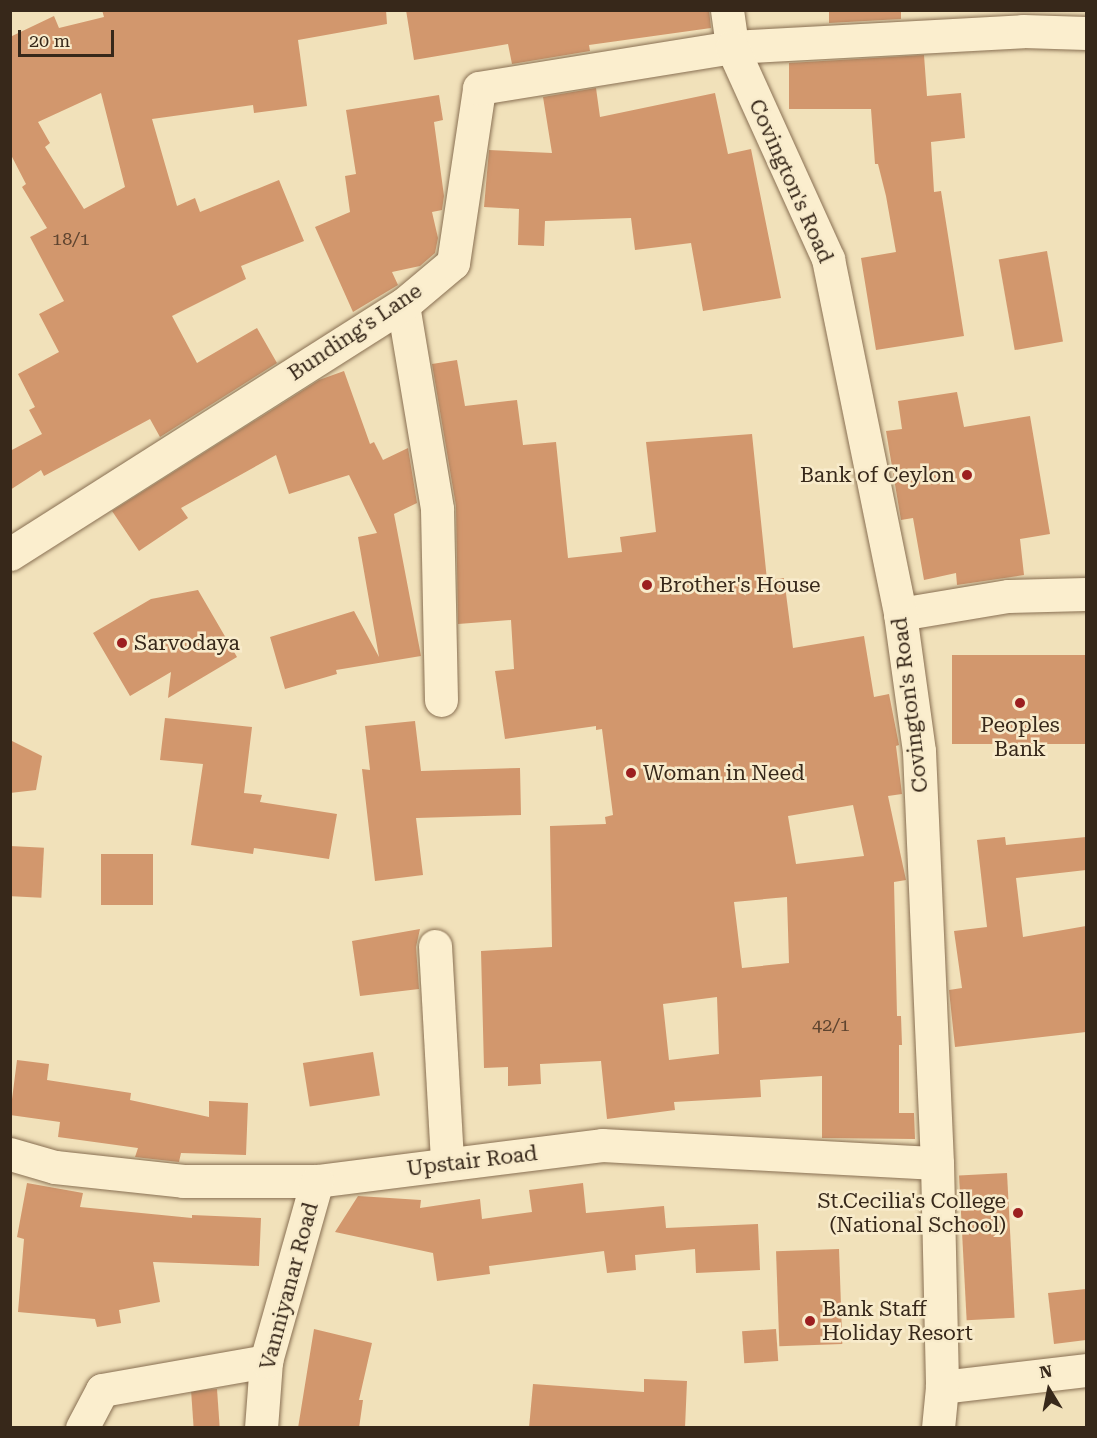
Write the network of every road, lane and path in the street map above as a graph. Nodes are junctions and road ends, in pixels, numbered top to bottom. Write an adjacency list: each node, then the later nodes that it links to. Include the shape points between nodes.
1 (727, 10): 3 (street, Covington's Road)
2 (1086, 33): 3 (street, via 1023,31)
3 (732, 47): 4 (street, Bunding's Lane, via 479,88 453,262); 7 (street, Covington's Road, via 828,260)
4 (403, 305): 5 (street, Bunding's Lane); 8 (street, via 437,509)
5 (10, 554)
6 (1086, 594): 7 (street, via 1008,596)
7 (900, 614): 12 (street, Covington's Road, via 920,751)
8 (441, 700)
9 (435, 946): 11 (street)
10 (10, 1154): 13 (street, Upstair Road, via 55,1167 183,1181)
11 (447, 1163): 12 (street, Upstair Road, via 602,1145); 13 (street, Upstair Road)
12 (937, 1163): 16 (street, Covington's Road)
13 (317, 1181): 14 (street, Vanniyanar Road)
14 (266, 1361): 17 (street, via 102,1390); 18 (street, Vanniyanar Road)
15 (1086, 1370): 16 (street)
16 (942, 1387): 19 (street, Covington's Road)
17 (82, 1428)
18 (261, 1428)
19 (938, 1428)

